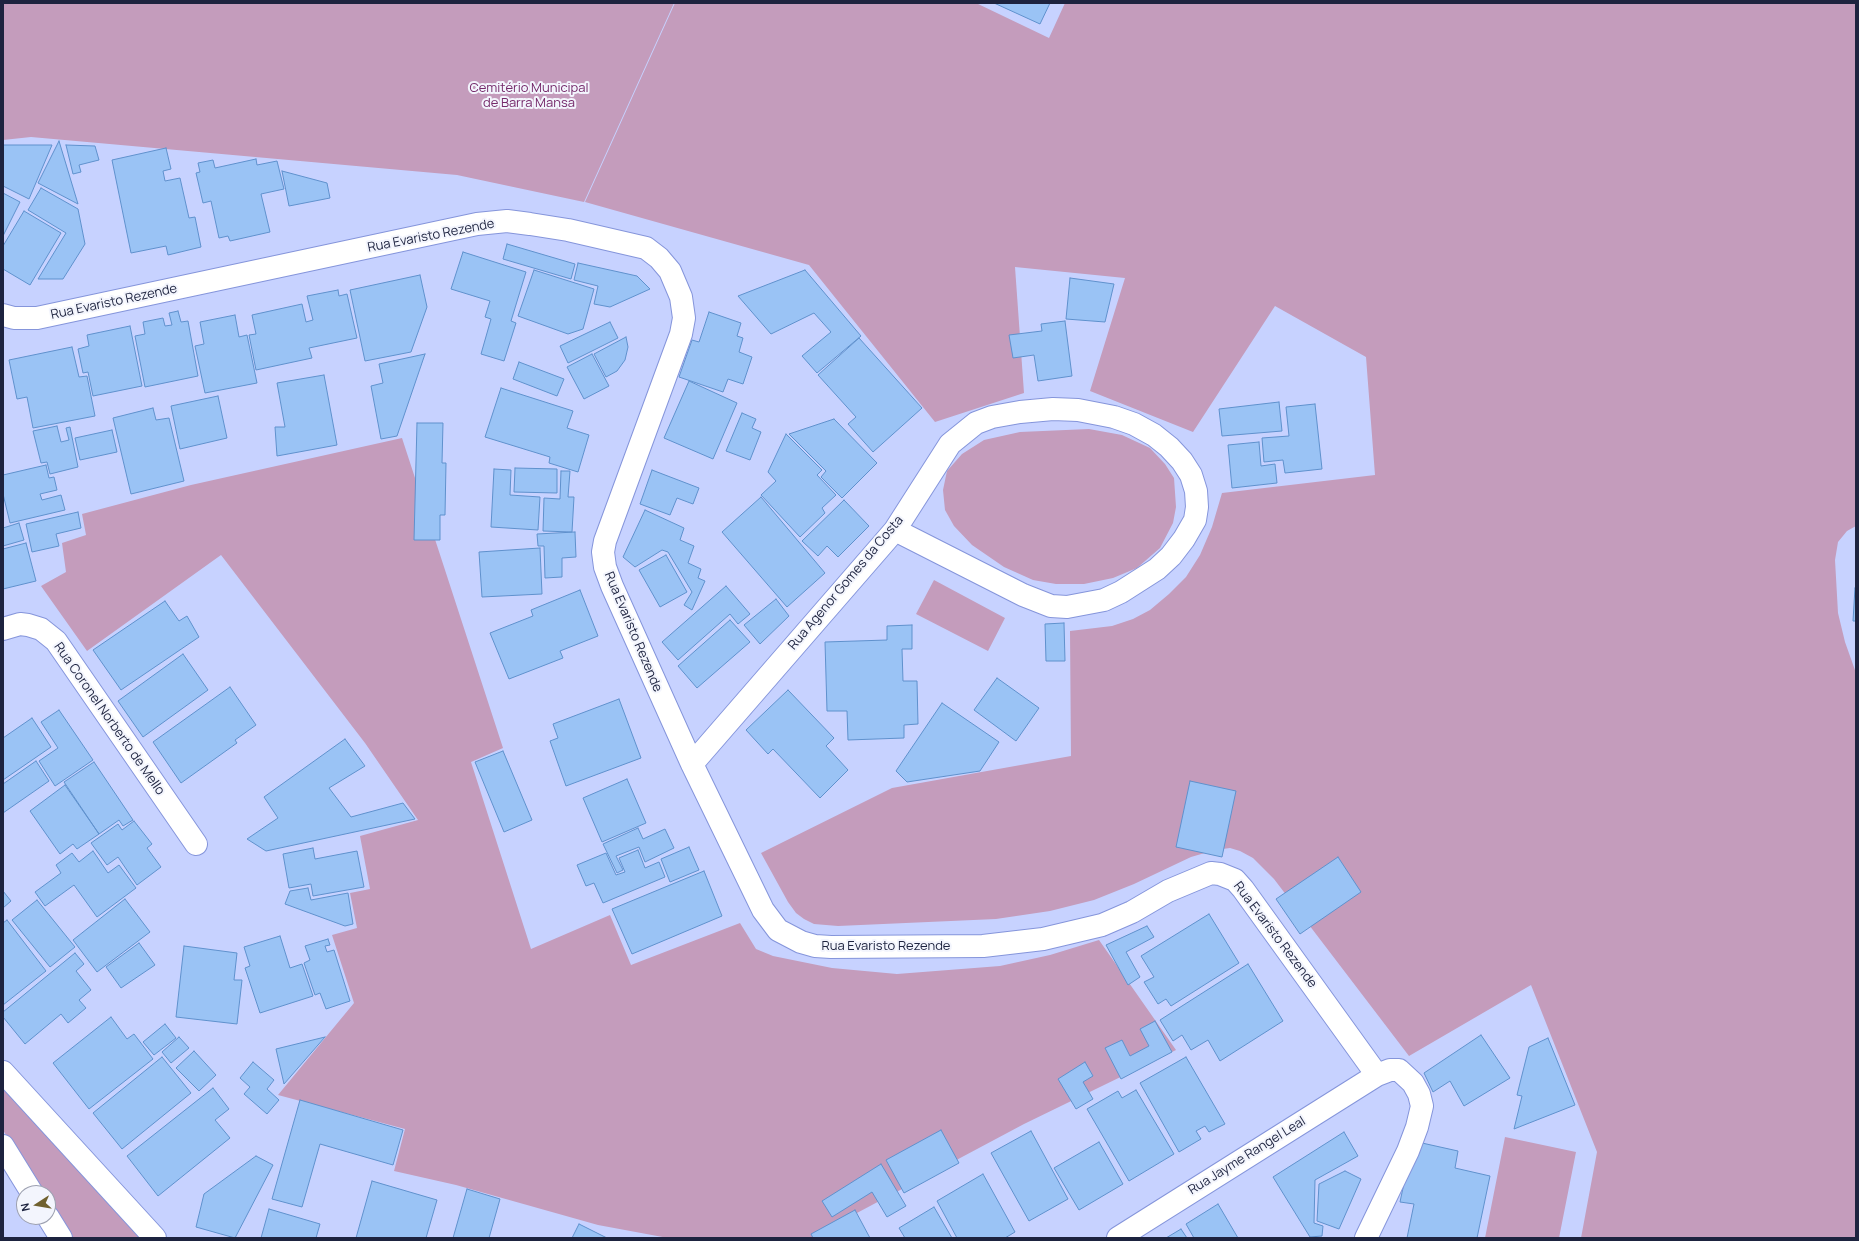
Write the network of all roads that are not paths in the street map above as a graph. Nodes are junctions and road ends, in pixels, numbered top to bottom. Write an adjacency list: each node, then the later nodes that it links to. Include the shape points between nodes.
1 (3, 315): 4 (street, Rua Evaristo Rezende, via 14,318 37,318 477,224 507,221 530,224 646,248 670,271 681,297 684,318 681,334 604,541 603,552 612,586)
2 (894, 530): 2 (street, Rua Agenor Gomes da Costa, via 950,444 976,422 1020,412 1078,410 1114,416 1134,424 1154,435 1182,461 1191,475 1196,491 1195,520 1172,556 1121,592 1104,600 1067,607 1051,606 1023,595); 4 (street, Rua Agenor Gomes da Costa)
3 (3, 629): 5 (street, Rua Coronel Norberto de Mello, via 20,624 28,625 41,629 56,641)
4 (692, 764): 7 (street, Rua Evaristo Rezende, via 763,910 778,930 788,937 815,946 983,946 1043,939 1102,925 1132,912 1168,891 1212,873 1228,876 1243,889)
5 (196, 844)
6 (3, 1072): 12 (street)
7 (1377, 1074): 13 (street, Rua Jayme Rangel Leal); 14 (street, via 1399,1070 1407,1075 1420,1094 1422,1106 1408,1151)
8 (3, 1146): 9 (street)
9 (27, 1185)
10 (53, 1225): 11 (street)
11 (61, 1238)
12 (155, 1238)
13 (1118, 1238)
14 (1366, 1238)

